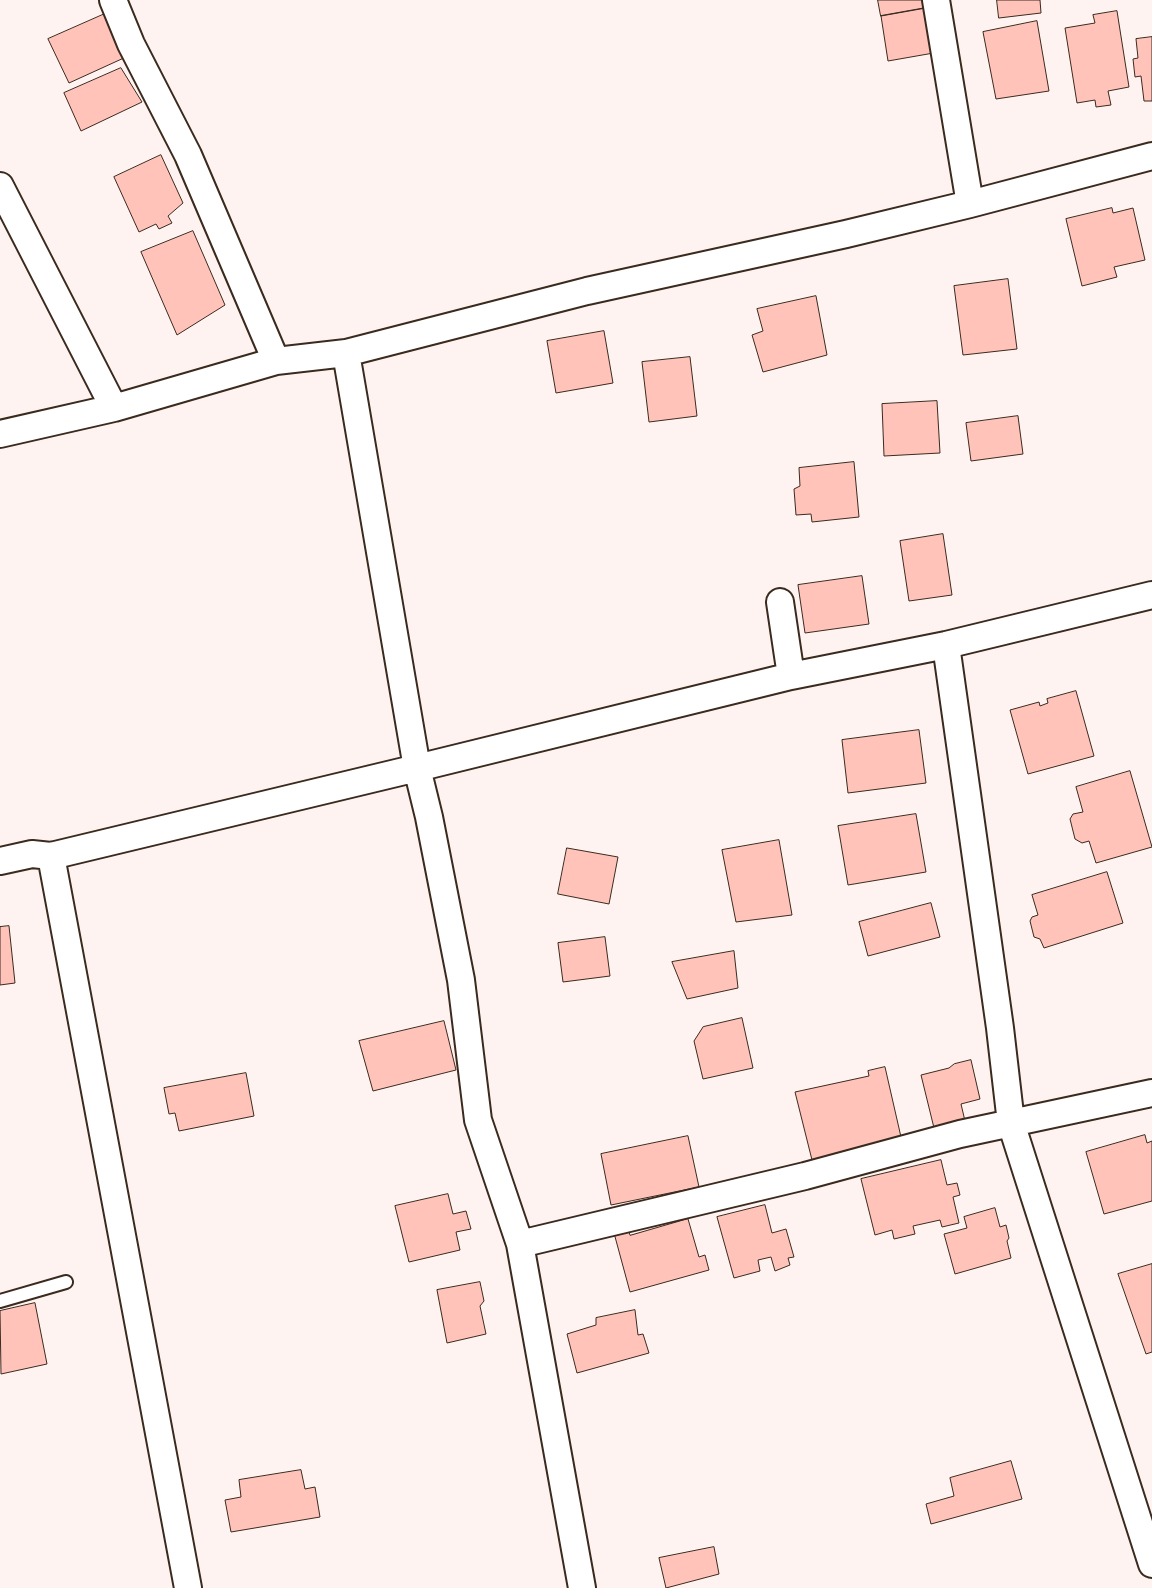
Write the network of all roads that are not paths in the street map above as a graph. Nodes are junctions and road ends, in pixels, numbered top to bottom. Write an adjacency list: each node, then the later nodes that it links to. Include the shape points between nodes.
1 (113, 0): 7 (street, via 131,44 188,155)
2 (936, 0): 5 (street)
3 (1152, 156): 5 (street)
4 (0, 186): 8 (street)
5 (970, 204): 6 (street, via 587,291)
6 (346, 353): 7 (street); 14 (street)
7 (276, 362): 8 (street)
8 (114, 408): 9 (street)
9 (0, 434)
10 (1152, 595): 12 (street)
11 (780, 602): 13 (street)
12 (946, 645): 13 (street); 18 (street)
13 (791, 676): 14 (street)
14 (417, 768): 15 (street); 19 (street, via 430,817 461,980 478,1120)
15 (52, 856): 16 (street, via 32,854); 23 (street)
16 (0, 861)
17 (1152, 1092): 18 (street)
18 (1011, 1123): 19 (street); 22 (street)
19 (520, 1244): 24 (street)
20 (66, 1282): 21 (lane)
21 (0, 1301)
22 (1152, 1564)
23 (188, 1588)
24 (582, 1588)

